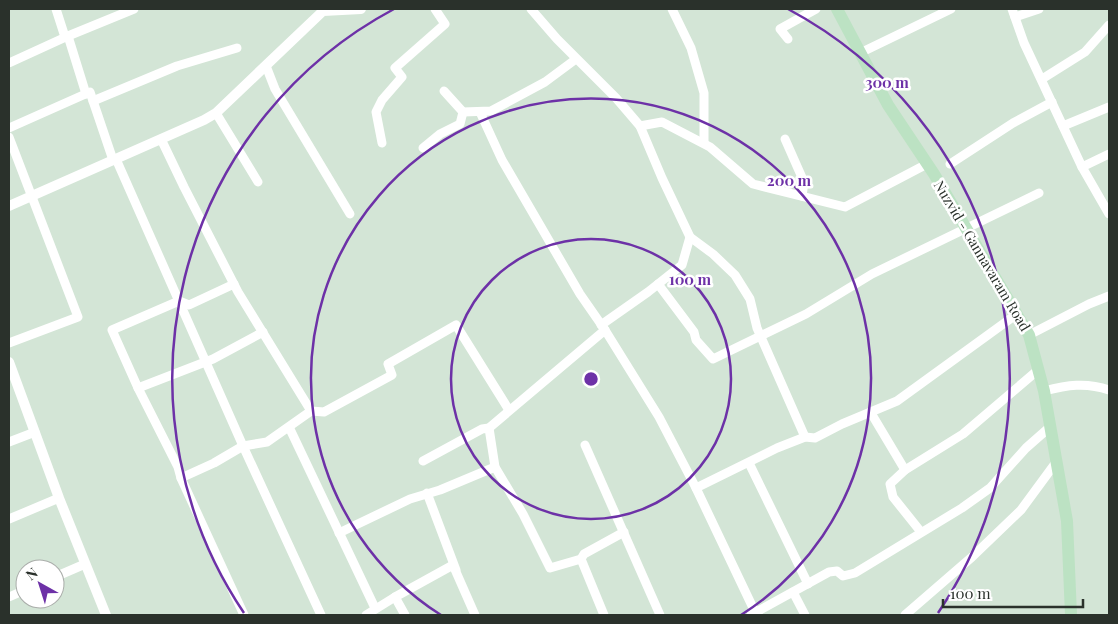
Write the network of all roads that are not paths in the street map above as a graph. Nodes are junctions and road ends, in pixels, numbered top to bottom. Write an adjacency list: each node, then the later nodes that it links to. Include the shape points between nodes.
1 (56, 9): 14 (street)
2 (134, 9): 14 (street)
3 (346, 9): 4 (street); 20 (street, via 323,11)
4 (362, 9)
5 (435, 9): 35 (street, via 446,24 396,68 402,77 376,112)
6 (531, 9): 18 (street)
7 (672, 9): 36 (street, via 691,48 704,93)
8 (816, 9): 15 (street, via 780,29)
9 (837, 9): 17 (main road, Nuzvid - Gannavaram Road)
10 (951, 9): 17 (street)
11 (1038, 9): 12 (street)
12 (1014, 13): 21 (street, via 1024,43)
13 (1109, 25): 21 (street, via 1085,52)
14 (66, 36): 19 (street); 23 (street)
15 (788, 39)
16 (237, 48): 23 (street)
17 (860, 52): 40 (main road, Nuzvid - Gannavaram Road, via 888,105)
18 (576, 59): 27 (street, via 545,82 491,111); 29 (street)
19 (9, 63)
20 (266, 66): 28 (street); 49 (street, via 276,89)
21 (1042, 79): 24 (street)
22 (444, 91): 26 (street)
23 (89, 97): 31 (street); 39 (street)
24 (1052, 102): 30 (street); 41 (street)
25 (1109, 107): 30 (street)
26 (463, 112): 27 (street); 37 (street, via 460,124)
27 (480, 112): 58 (street, via 502,160)
28 (216, 113): 33 (street); 43 (street)
29 (640, 126): 36 (street, via 662,122); 52 (street)
30 (1063, 126): 42 (street)
31 (9, 128)
32 (9, 137): 45 (street)
33 (162, 139): 39 (street); 53 (street)
34 (785, 139): 46 (street, via 804,182)
35 (382, 143)
36 (704, 143): 46 (street, via 753,184)
37 (422, 148)
38 (1109, 154): 42 (street)
39 (114, 160): 45 (street); 56 (street)
40 (927, 164): 46 (street, via 845,207); 51 (main road, Nuzvid - Gannavaram Road)
41 (950, 164)
42 (1082, 167): 47 (street)
43 (258, 182)
44 (1039, 193): 51 (street)
45 (32, 195): 48 (street); 62 (street, via 78,317)
46 (802, 196)
47 (1106, 203): 50 (street)
48 (9, 206)
49 (350, 214)
50 (1109, 214)
51 (966, 228): 57 (main road, Nuzvid - Gannavaram Road); 61 (street, via 872,274 806,314)
52 (690, 237): 54 (street, via 682,265); 61 (street, via 736,275 750,299)
53 (234, 284): 56 (street, via 188,305); 59 (street)
54 (658, 284): 58 (street); 61 (street, via 713,359)
55 (1109, 296): 60 (street)
56 (179, 301): 64 (street); 66 (street, via 112,330)
57 (1017, 314): 60 (main road, Nuzvid - Gannavaram Road); 71 (street, via 897,401)
58 (603, 328): 69 (street); 86 (street, via 659,417)
59 (263, 332): 64 (street); 70 (street)
60 (1029, 335): 65 (main road, Nuzvid - Gannavaram Road)
61 (760, 336): 76 (street)
62 (9, 343)
63 (9, 362): 75 (street)
64 (205, 362): 66 (street); 79 (street)
65 (1038, 370): 68 (main road, Nuzvid - Gannavaram Road); 84 (street, via 963,434)
66 (138, 388): 85 (street)
67 (1109, 390): 68 (street, via 1082,384)
68 (1044, 391): 72 (main road, Nuzvid - Gannavaram Road)
69 (509, 410): 70 (street, via 456,325 388,364 392,376 324,412); 74 (street)
70 (312, 412): 73 (street)
71 (871, 413): 76 (street, via 815,438); 84 (street)
72 (1050, 426): 81 (main road, Nuzvid - Gannavaram Road); 91 (street, via 990,488)
73 (289, 427): 79 (street, via 267,442); 92 (street)
74 (489, 428): 80 (street); 83 (street)
75 (35, 432): 77 (street); 88 (street)
76 (805, 437): 82 (street)
77 (9, 442)
78 (586, 445): 90 (street)
79 (243, 446): 85 (street); 104 (street)
80 (423, 461)
81 (1057, 461): 111 (street, via 1021,510); 112 (main road, Nuzvid - Gannavaram Road, via 1067,521)
82 (749, 463): 86 (street); 96 (street)
83 (496, 466): 87 (street); 93 (street, via 550,568)
84 (905, 470): 91 (street, via 890,484 893,497)
85 (182, 478): 103 (street)
86 (696, 488): 101 (street)
87 (427, 493): 92 (street); 97 (street)
88 (59, 498): 89 (street); 94 (street)
89 (9, 519)
90 (624, 532): 93 (street); 109 (street)
91 (921, 532): 96 (street, via 855,573 843,576 828,572)
92 (339, 533): 100 (street)
93 (580, 559): 108 (street)
94 (86, 564): 95 (street); 102 (street)
95 (65, 573)
96 (808, 584): 98 (street)
97 (463, 588): 99 (street, via 453,565); 107 (street)
98 (793, 592): 101 (street); 110 (street)
99 (395, 596): 100 (street); 106 (street)
100 (376, 608): 105 (street)
101 (753, 614)
102 (106, 615)
103 (244, 615)
104 (321, 615)
105 (366, 615)
106 (405, 615)
107 (475, 615)
108 (604, 615)
109 (660, 615)
110 (805, 615)
111 (905, 615)
112 (1072, 615)

